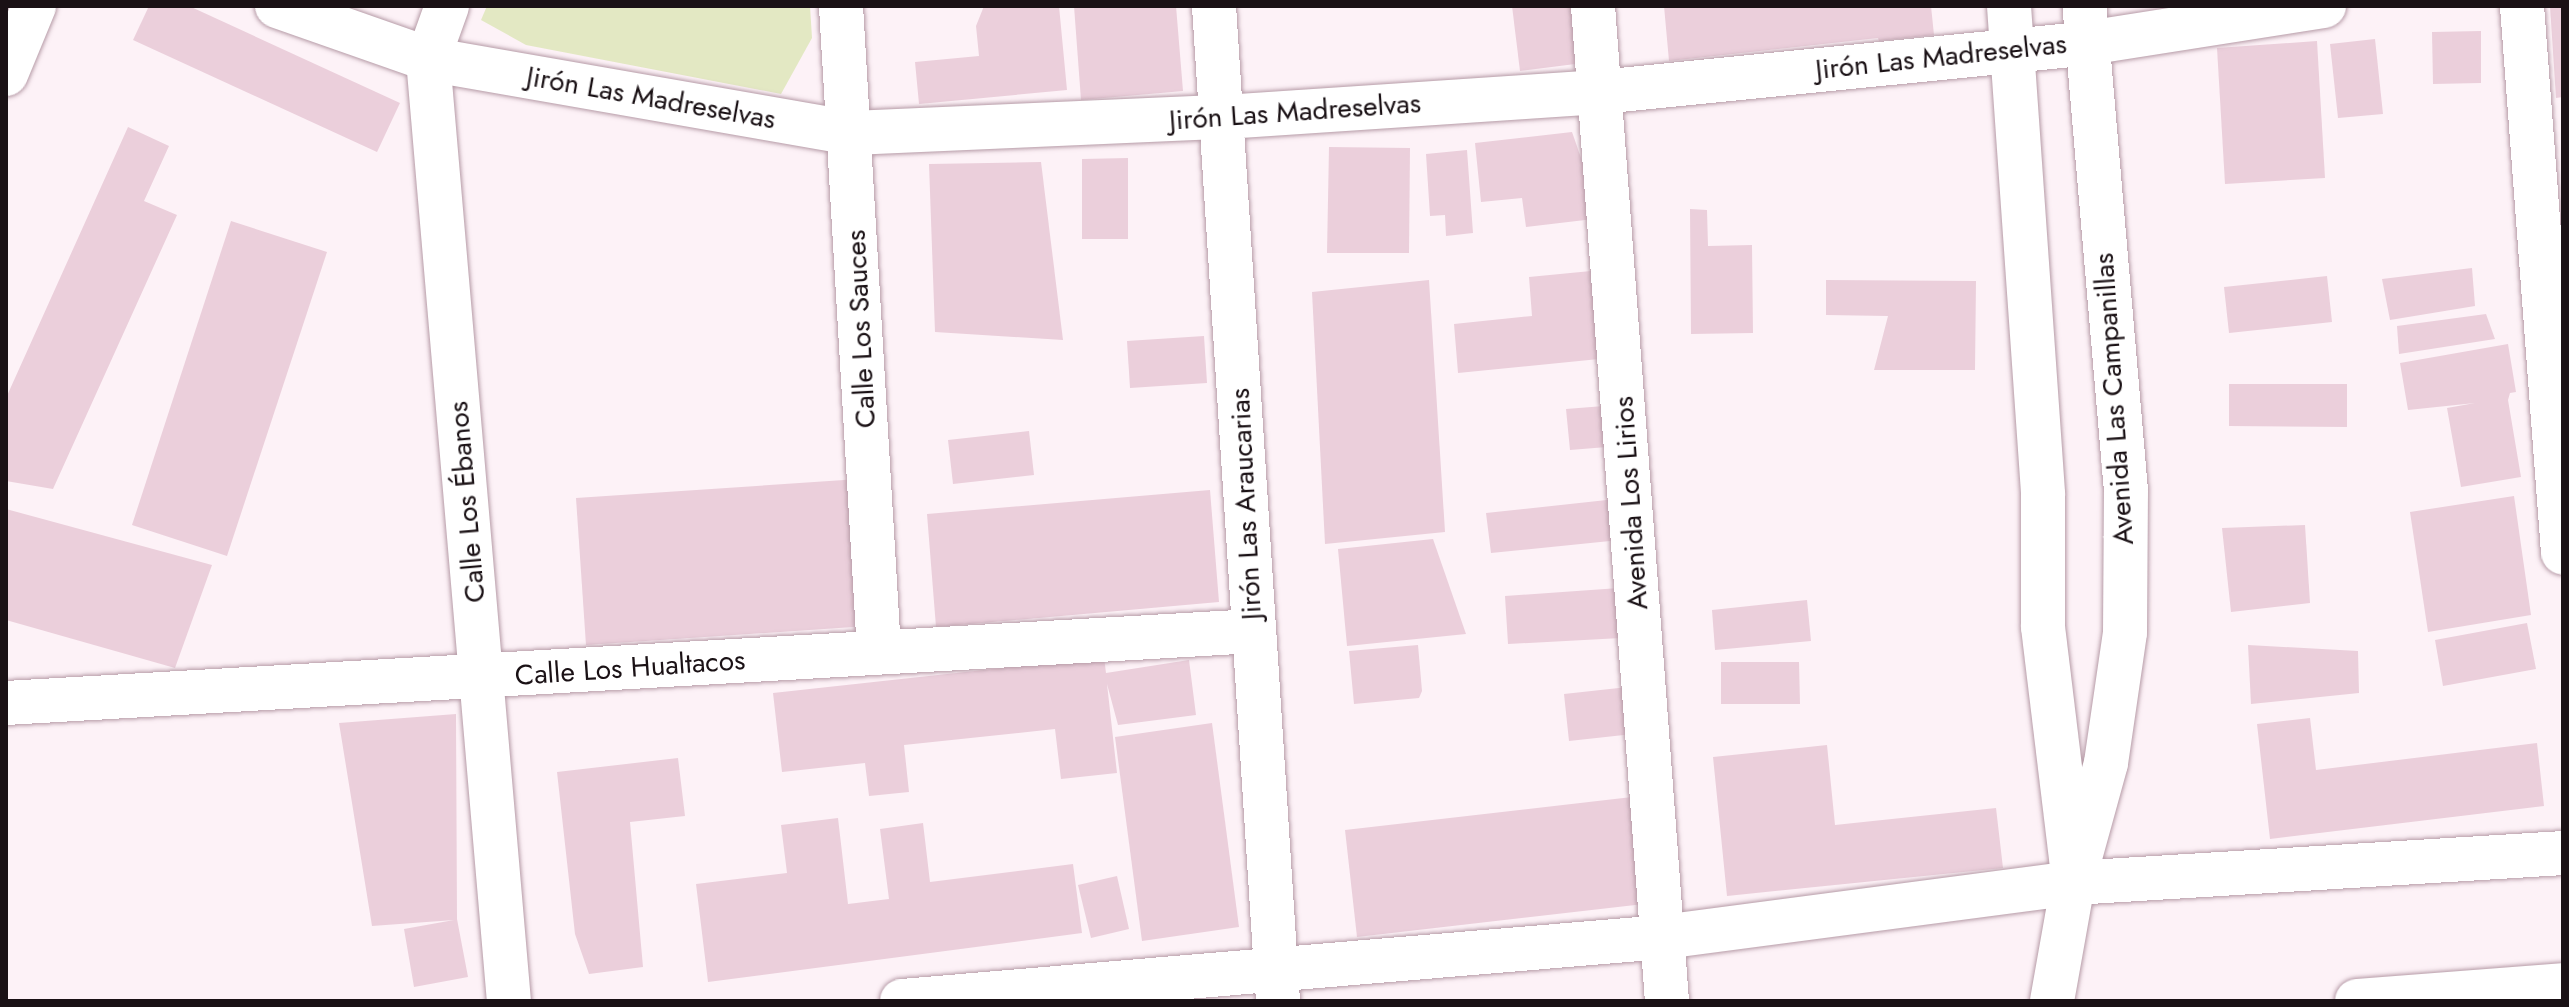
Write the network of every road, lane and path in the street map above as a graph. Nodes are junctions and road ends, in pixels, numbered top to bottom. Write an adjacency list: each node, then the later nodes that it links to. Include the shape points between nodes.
1 (34, 6): 12 (street)
2 (277, 6): 11 (street, Jirón Las Madreselvas)
3 (447, 6): 11 (street, Calle Los Ébanos)
4 (841, 6): 15 (street, Calle Los Sauces)
5 (1214, 6): 14 (street, Jirón Las Araucarias)
6 (1593, 6): 13 (street, Avenida Los Lirios)
7 (2324, 6): 9 (street, Jirón Las Madreselvas)
8 (2522, 6): 16 (street)
9 (2086, 24): 10 (street, Jirón Las Madreselvas); 22 (street, Avenida Las Campanillas, via 2126,491 2125,632 2106,763)
10 (2010, 27): 13 (street, Jirón Las Madreselvas); 22 (street, Avenida Las Campanillas, via 2043,495 2043,627)
11 (428, 59): 15 (street, Jirón Las Madreselvas); 19 (street, Calle Los Ébanos)
12 (6, 74)
13 (1600, 92): 14 (street, Jirón Las Madreselvas); 23 (street, Avenida Los Lirios)
14 (1224, 117): 15 (street, Jirón Las Madreselvas); 17 (street, Jirón Las Araucarias)
15 (851, 133): 18 (street, Calle Los Sauces)
16 (2563, 552)
17 (1253, 631): 18 (street, Calle Los Hualtacos); 25 (street, Jirón Las Araucarias)
18 (879, 652): 19 (street, Calle Los Hualtacos)
19 (482, 678): 20 (street, Calle Los Hualtacos); 26 (street, Calle Los Ébanos)
20 (6, 703)
21 (2563, 853): 22 (street)
22 (2073, 883): 23 (street); 29 (street, Avenida Las Campanillas)
23 (1663, 937): 25 (street); 28 (street, Avenida Los Lirios)
24 (2563, 985): 30 (street)
25 (1276, 987): 27 (street)
26 (509, 1001)
27 (902, 1001)
28 (1667, 1001)
29 (2052, 1001)
30 (2357, 1001)

